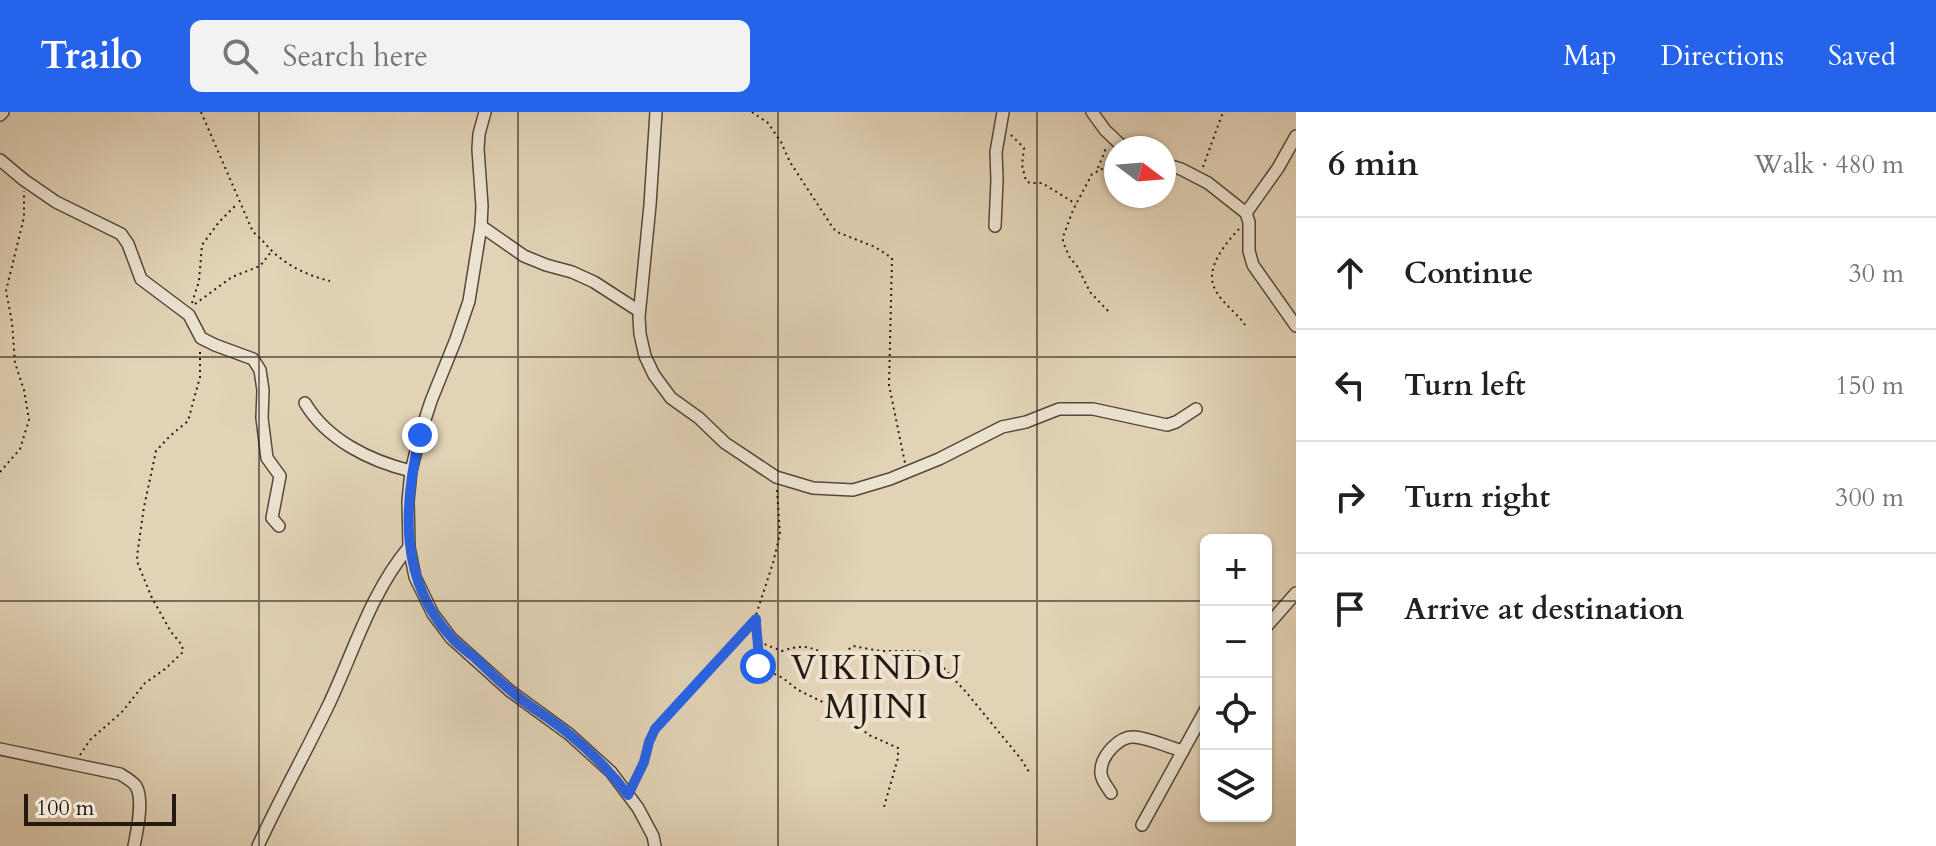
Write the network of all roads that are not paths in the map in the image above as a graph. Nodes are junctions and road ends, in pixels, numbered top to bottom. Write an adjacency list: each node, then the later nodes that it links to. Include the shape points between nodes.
1 (485, 112): 10 (street, via 478,149)
2 (656, 112): 12 (street)
3 (1003, 112): 11 (street, via 996,152)
4 (1092, 112): 5 (street)
5 (1111, 136)
6 (1296, 136): 9 (street)
7 (0, 160): 17 (street, via 56,202 121,234 141,279 189,315 201,338 253,359 263,390 267,458 280,476 272,518)
8 (1176, 168): 9 (street, via 1208,183)
9 (1247, 216): 13 (street, via 1253,265)
10 (481, 226): 12 (street, via 524,256 594,282); 16 (street, via 469,301)
11 (995, 226)
12 (639, 311): 15 (street, via 645,356 671,398 776,477 813,488 853,490 939,459 1002,427 1059,409 1093,409 1167,425)
13 (1296, 326)
14 (305, 403): 16 (street, via 330,433 381,463)
15 (1196, 409)
16 (411, 471): 18 (street)
17 (279, 526)
18 (409, 547): 26 (street, via 415,577 451,638 611,772); 28 (street, via 369,612)
19 (1296, 593): 20 (street)
20 (1272, 620)
21 (1200, 720): 23 (street)
22 (0, 749): 27 (street, via 120,774 135,784 139,810)
23 (1183, 751): 24 (street, via 1126,738 1115,745 1100,772); 25 (street)
24 (1111, 793)
25 (1142, 825)
26 (654, 841)
27 (134, 846)
28 (258, 846)

